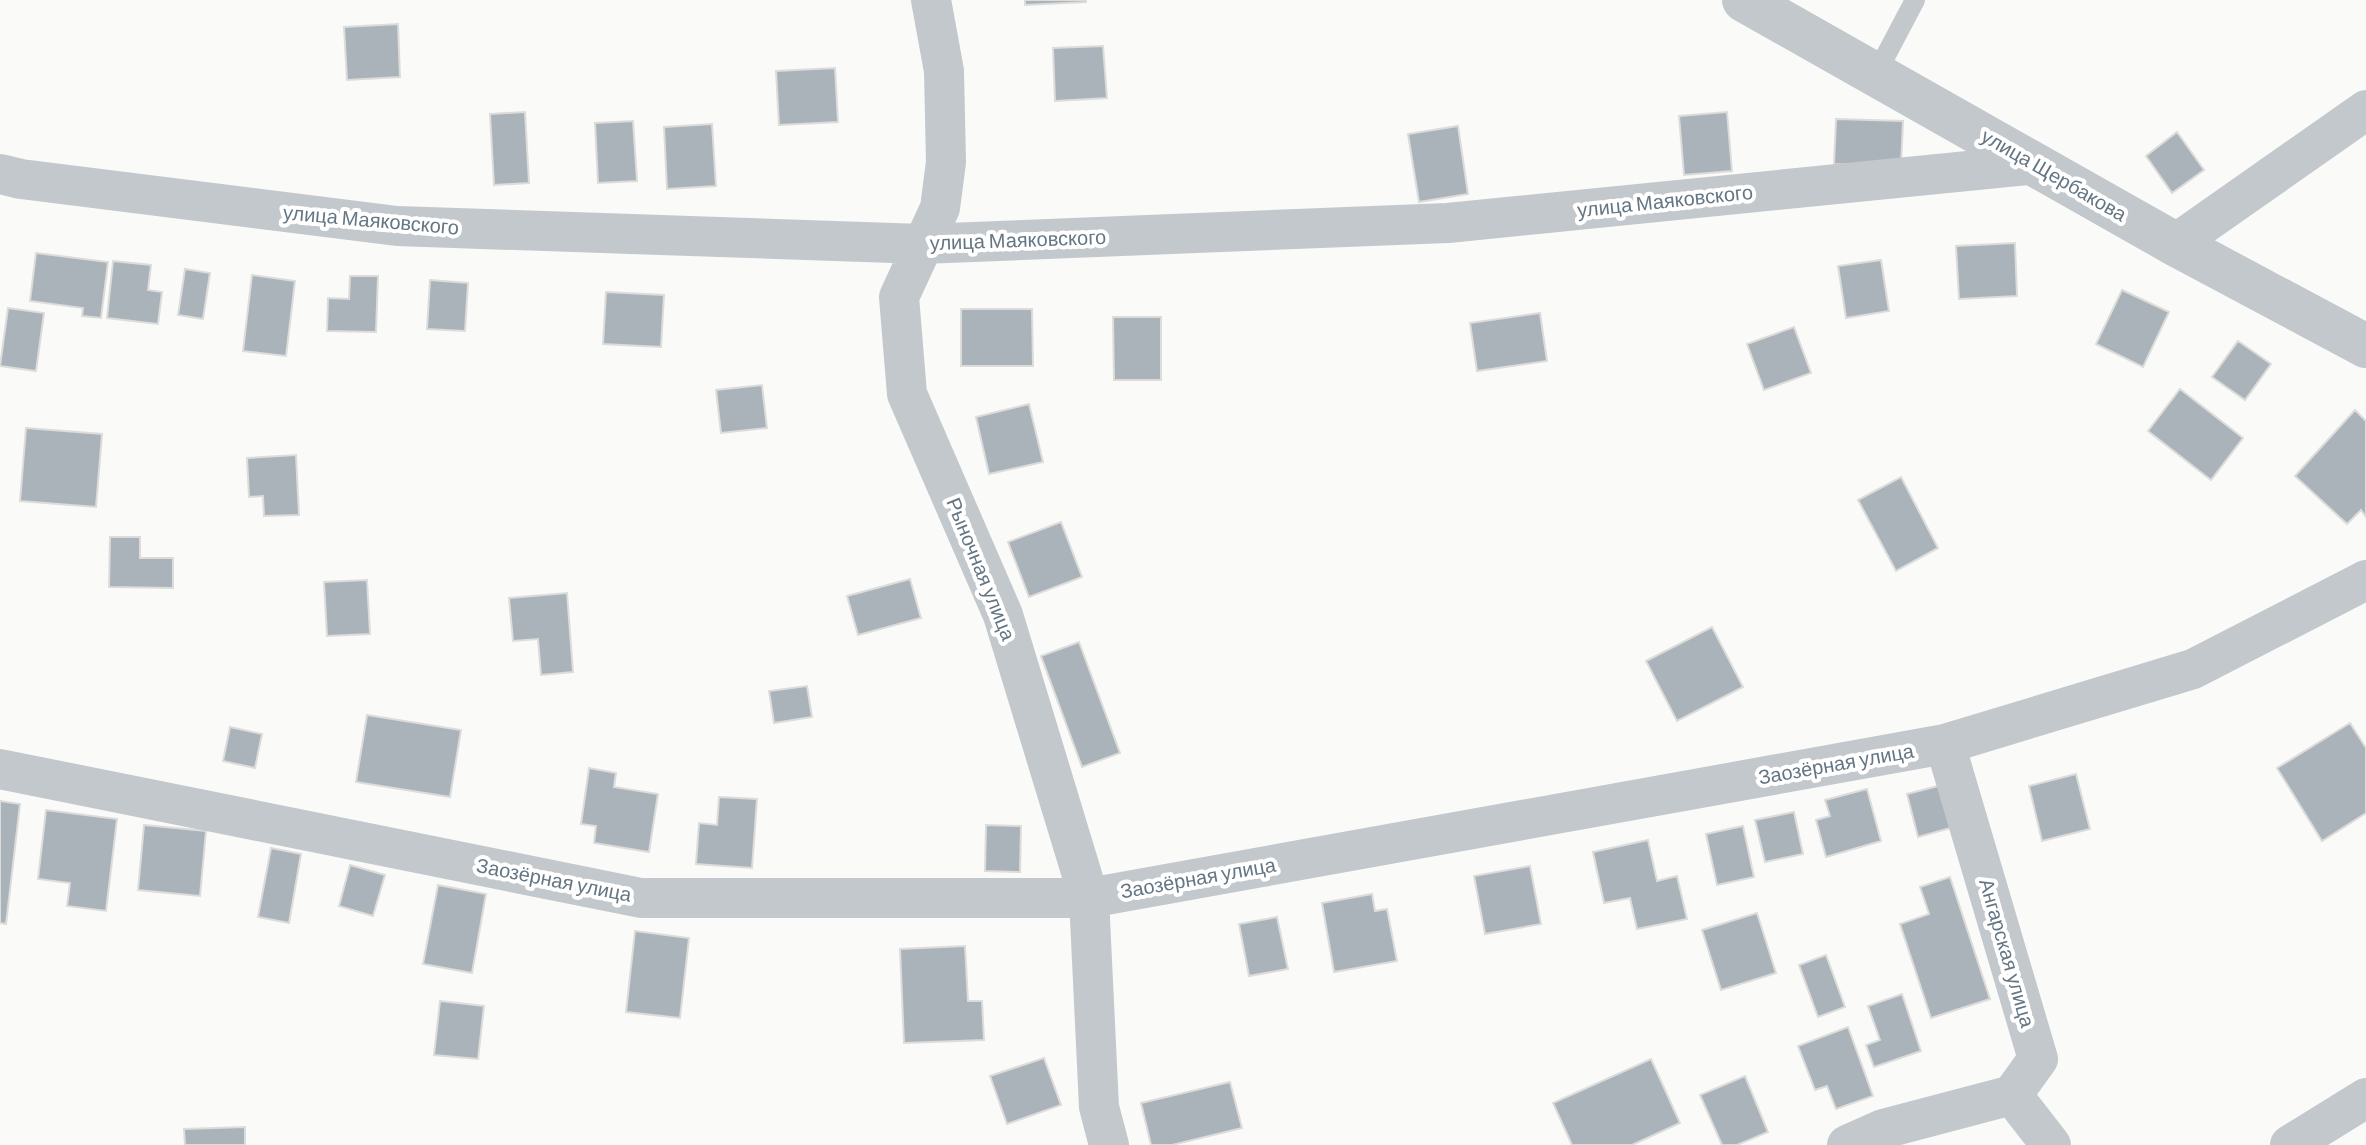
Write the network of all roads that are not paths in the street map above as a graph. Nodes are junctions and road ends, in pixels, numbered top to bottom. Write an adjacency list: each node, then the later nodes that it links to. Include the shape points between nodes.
1 (931, 0): 8 (street, Рыночная улица, via 944,71 946,162 940,208)
2 (1744, 0): 4 (street, улица Щербакова)
3 (1915, 0): 4 (lane)
4 (1876, 74): 6 (street, улица Щербакова)
5 (2366, 110): 9 (street)
6 (2037, 164): 8 (street, улица Маяковского, via 1448,223); 9 (street, улица Щербакова)
7 (0, 174): 8 (street, улица Маяковского, via 397,226)
8 (922, 244): 14 (street, Рыночная улица, via 899,297 907,394 1003,615)
9 (2175, 244): 10 (street, улица Щербакова)
10 (2366, 346)
11 (2366, 580): 12 (street, Заозёрная улица, via 2193,669)
12 (1945, 744): 14 (street, Заозёрная улица); 15 (street, Ангарская улица, via 2038,1059)
13 (0, 769): 14 (street, Заозёрная улица, via 641,898)
14 (1089, 898): 17 (street, Рыночная улица, via 1099,1107)
15 (2012, 1095): 18 (street, via 1883,1129); 19 (street)
16 (2366, 1098): 20 (street)
17 (1109, 1145)
18 (1847, 1145)
19 (2051, 1145)
20 (2290, 1145)

